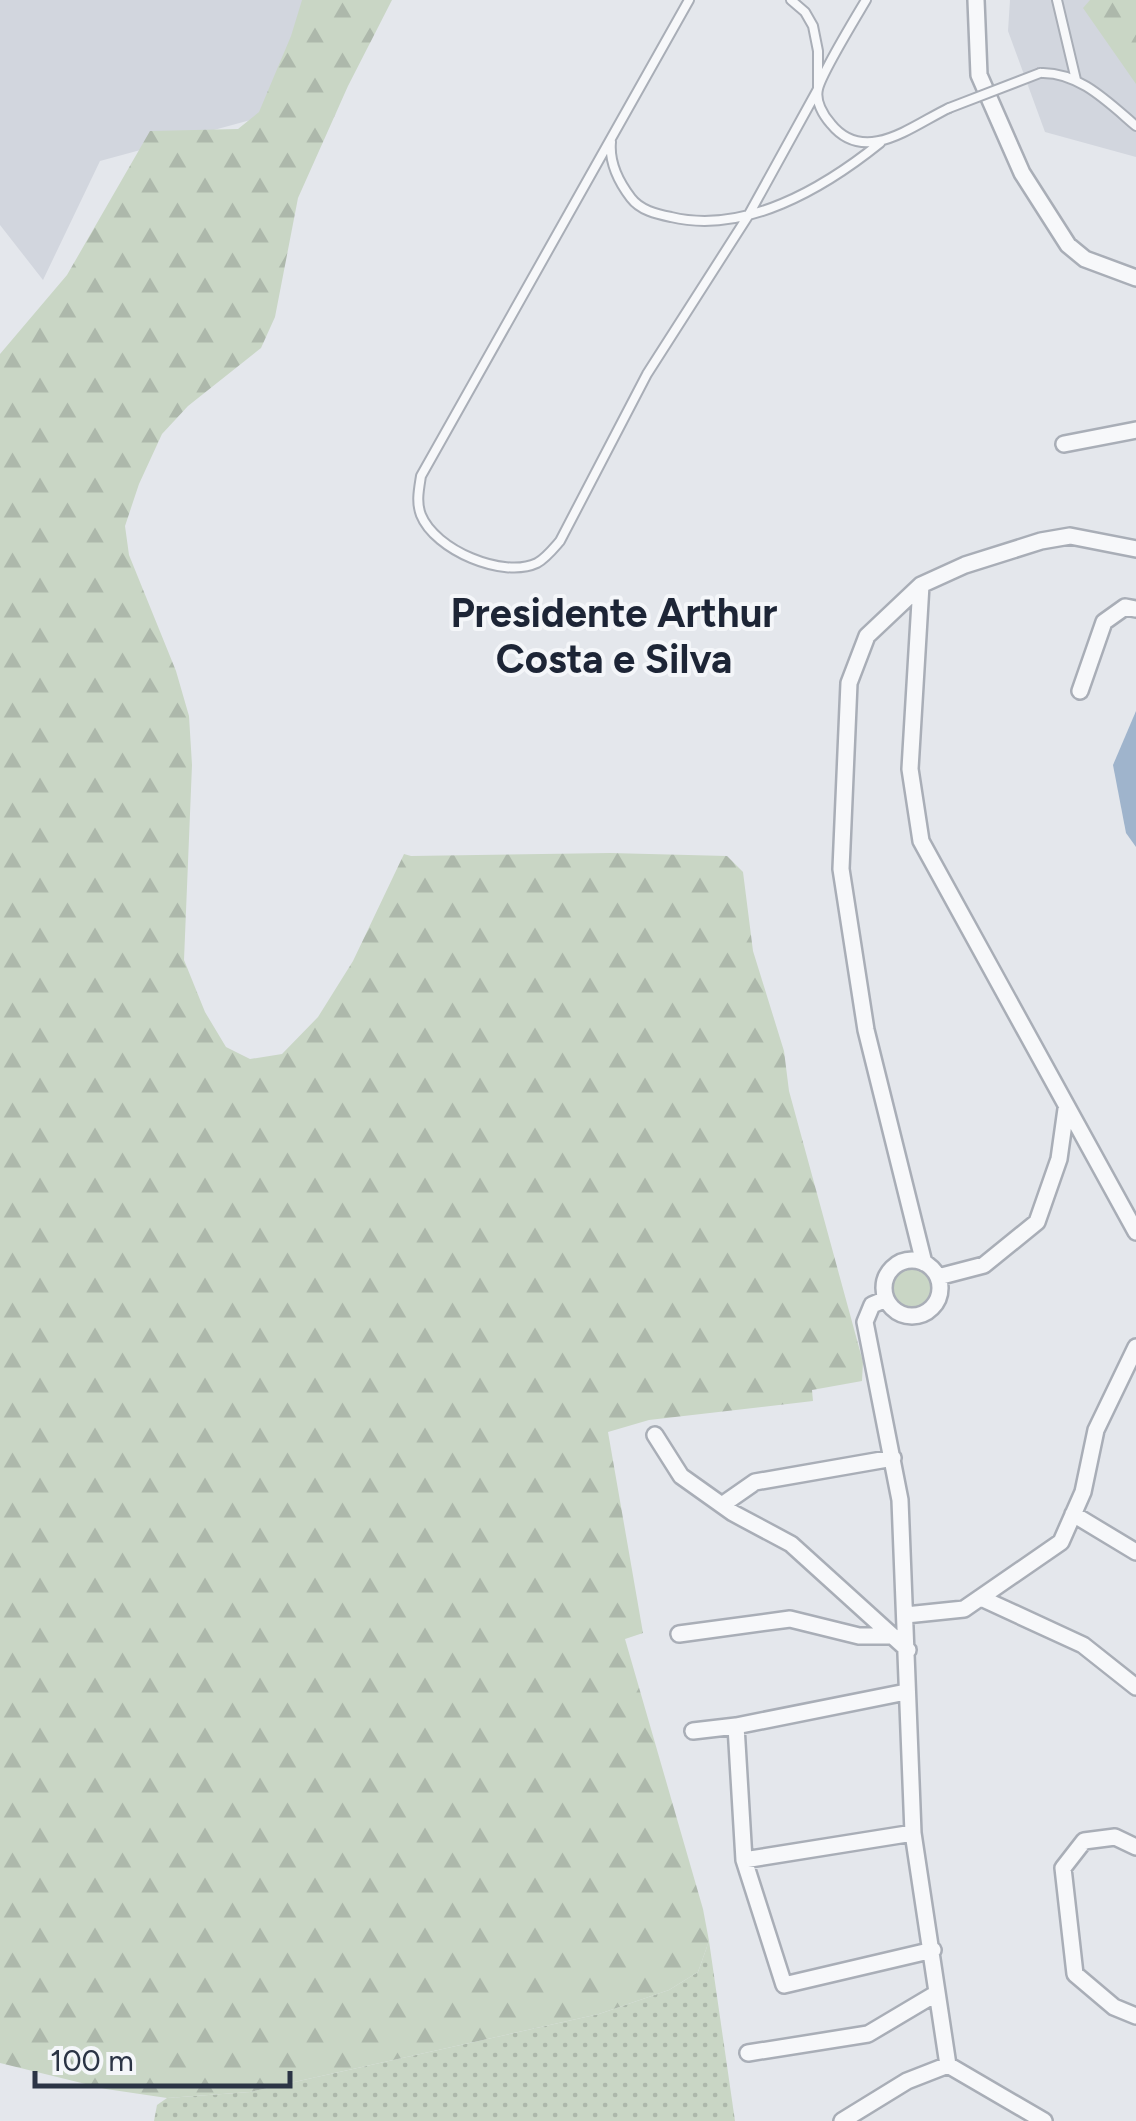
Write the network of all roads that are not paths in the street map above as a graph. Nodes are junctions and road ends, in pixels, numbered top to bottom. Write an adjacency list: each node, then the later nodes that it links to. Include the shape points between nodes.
1 (791, 0): 7 (lane, via 813,26)
2 (866, 0): 7 (lane)
3 (976, 0): 12 (street, via 979,76 1030,187 1068,246)
4 (1057, 0): 6 (lane)
5 (689, 3): 9 (lane)
6 (1076, 80): 8 (lane); 10 (lane, bridge, via 1040,72)
7 (818, 89): 10 (lane, via 820,109 834,128 855,141); 11 (lane)
8 (1136, 126)
9 (614, 132): 11 (lane, via 612,162 637,206 706,224); 11 (lane, via 422,476 421,517 461,554 511,569 533,565 552,549 647,374)
10 (880, 143): 11 (lane, via 812,188)
11 (748, 216)
12 (1136, 278)
13 (1136, 430): 14 (street)
14 (1064, 444)
15 (1136, 549): 16 (street, via 1070,536 965,565)
16 (921, 585): 19 (street, via 910,770 921,842); 21 (street, via 867,636 849,682 841,869 866,1030)
17 (1136, 609): 18 (street, via 1126,607 1104,622)
18 (1080, 691)
19 (1066, 1110): 20 (street); 22 (street, via 1059,1159 1037,1222 984,1266)
20 (1136, 1232)
21 (924, 1263): 22 (street); 23 (street, via 909,1260 891,1269)
22 (938, 1277): 23 (street, via 938,1296 926,1312 902,1314)
23 (886, 1299): 26 (street, via 872,1305 865,1322)
24 (1136, 1347): 28 (street, via 1096,1430)
25 (655, 1435): 27 (street, via 681,1476)
26 (892, 1458): 27 (street, via 755,1482); 31 (street)
27 (722, 1504): 33 (street, via 792,1544)
28 (1073, 1514): 29 (street); 30 (street, via 1060,1542)
29 (1136, 1552)
30 (981, 1598): 31 (street, via 964,1609); 35 (street, via 1083,1645)
31 (906, 1615): 34 (street)
32 (680, 1634): 33 (street, via 790,1619 859,1636)
33 (892, 1636): 34 (street)
34 (908, 1650): 36 (street)
35 (1136, 1687)
36 (906, 1692): 37 (street); 39 (street)
37 (736, 1726): 38 (street); 41 (street)
38 (692, 1731)
39 (914, 1833): 41 (street); 42 (street)
40 (1136, 1847): 44 (street, via 1116,1837 1084,1841 1063,1868 1075,1974 1114,2007)
41 (744, 1860): 42 (street, via 784,1985)
42 (933, 1950): 43 (street)
43 (936, 1993): 45 (street, via 868,2034); 46 (street)
44 (1136, 2016)
45 (748, 2053)
46 (948, 2065): 47 (street); 48 (street)
47 (842, 2121)
48 (1044, 2121)

